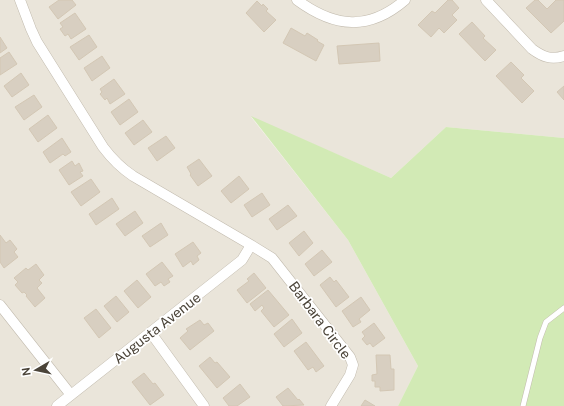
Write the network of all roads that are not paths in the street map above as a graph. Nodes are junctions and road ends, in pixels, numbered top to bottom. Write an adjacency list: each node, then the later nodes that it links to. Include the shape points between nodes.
1 (20, 0): 6 (street, Barbara Circle, via 37,42 112,158 133,176)
2 (297, 0): 3 (street, via 320,15 352,22 378,18 393,11)
3 (405, 0)
4 (486, 0): 5 (street, via 532,49 548,58)
5 (564, 56)
6 (251, 244): 9 (street, Augusta Avenue, via 242,260); 13 (street, Barbara Circle, via 272,258 350,357 353,365 350,375)
7 (0, 305): 10 (street)
8 (564, 308): 14 (lane, via 546,322)
9 (151, 333): 10 (street, Augusta Avenue); 12 (street)
10 (71, 395): 11 (street, Augusta Avenue)
11 (57, 406)
12 (204, 406)
13 (331, 406)
14 (523, 406)

